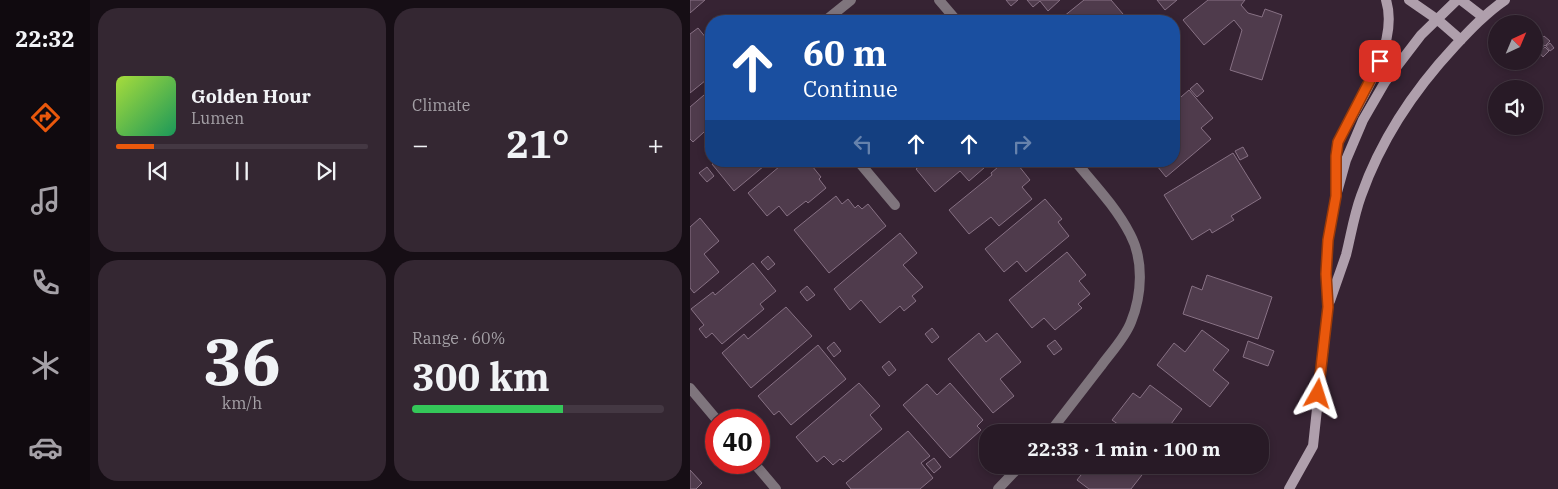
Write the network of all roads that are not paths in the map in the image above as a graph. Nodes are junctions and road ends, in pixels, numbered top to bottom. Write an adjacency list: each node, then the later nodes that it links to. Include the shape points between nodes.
1 (850, 0): 8 (street)
2 (939, 0): 9 (street)
3 (1386, 0): 15 (street, via 1388,33 1380,61 1338,142)
4 (1409, 0): 11 (street)
5 (1457, 0): 11 (street)
6 (1461, 0): 10 (street)
7 (1505, 0): 10 (street)
8 (832, 15)
9 (952, 15)
10 (1483, 17): 12 (street)
11 (1438, 20): 12 (street); 15 (street, via 1403,56 1373,101 1354,140)
12 (1461, 40): 17 (street, via 1418,88 1380,150 1360,197 1346,255)
13 (863, 167): 16 (street)
14 (1080, 167): 20 (street, via 1131,235 1141,276 1131,323)
15 (1336, 196): 17 (street, via 1328,240)
16 (895, 205)
17 (1328, 307): 25 (street, via 1313,446)
18 (690, 388): 19 (street)
19 (708, 409)
20 (1056, 424)
21 (763, 474): 23 (street)
22 (1012, 474): 24 (street)
23 (776, 489)
24 (998, 489)
25 (1289, 489)

